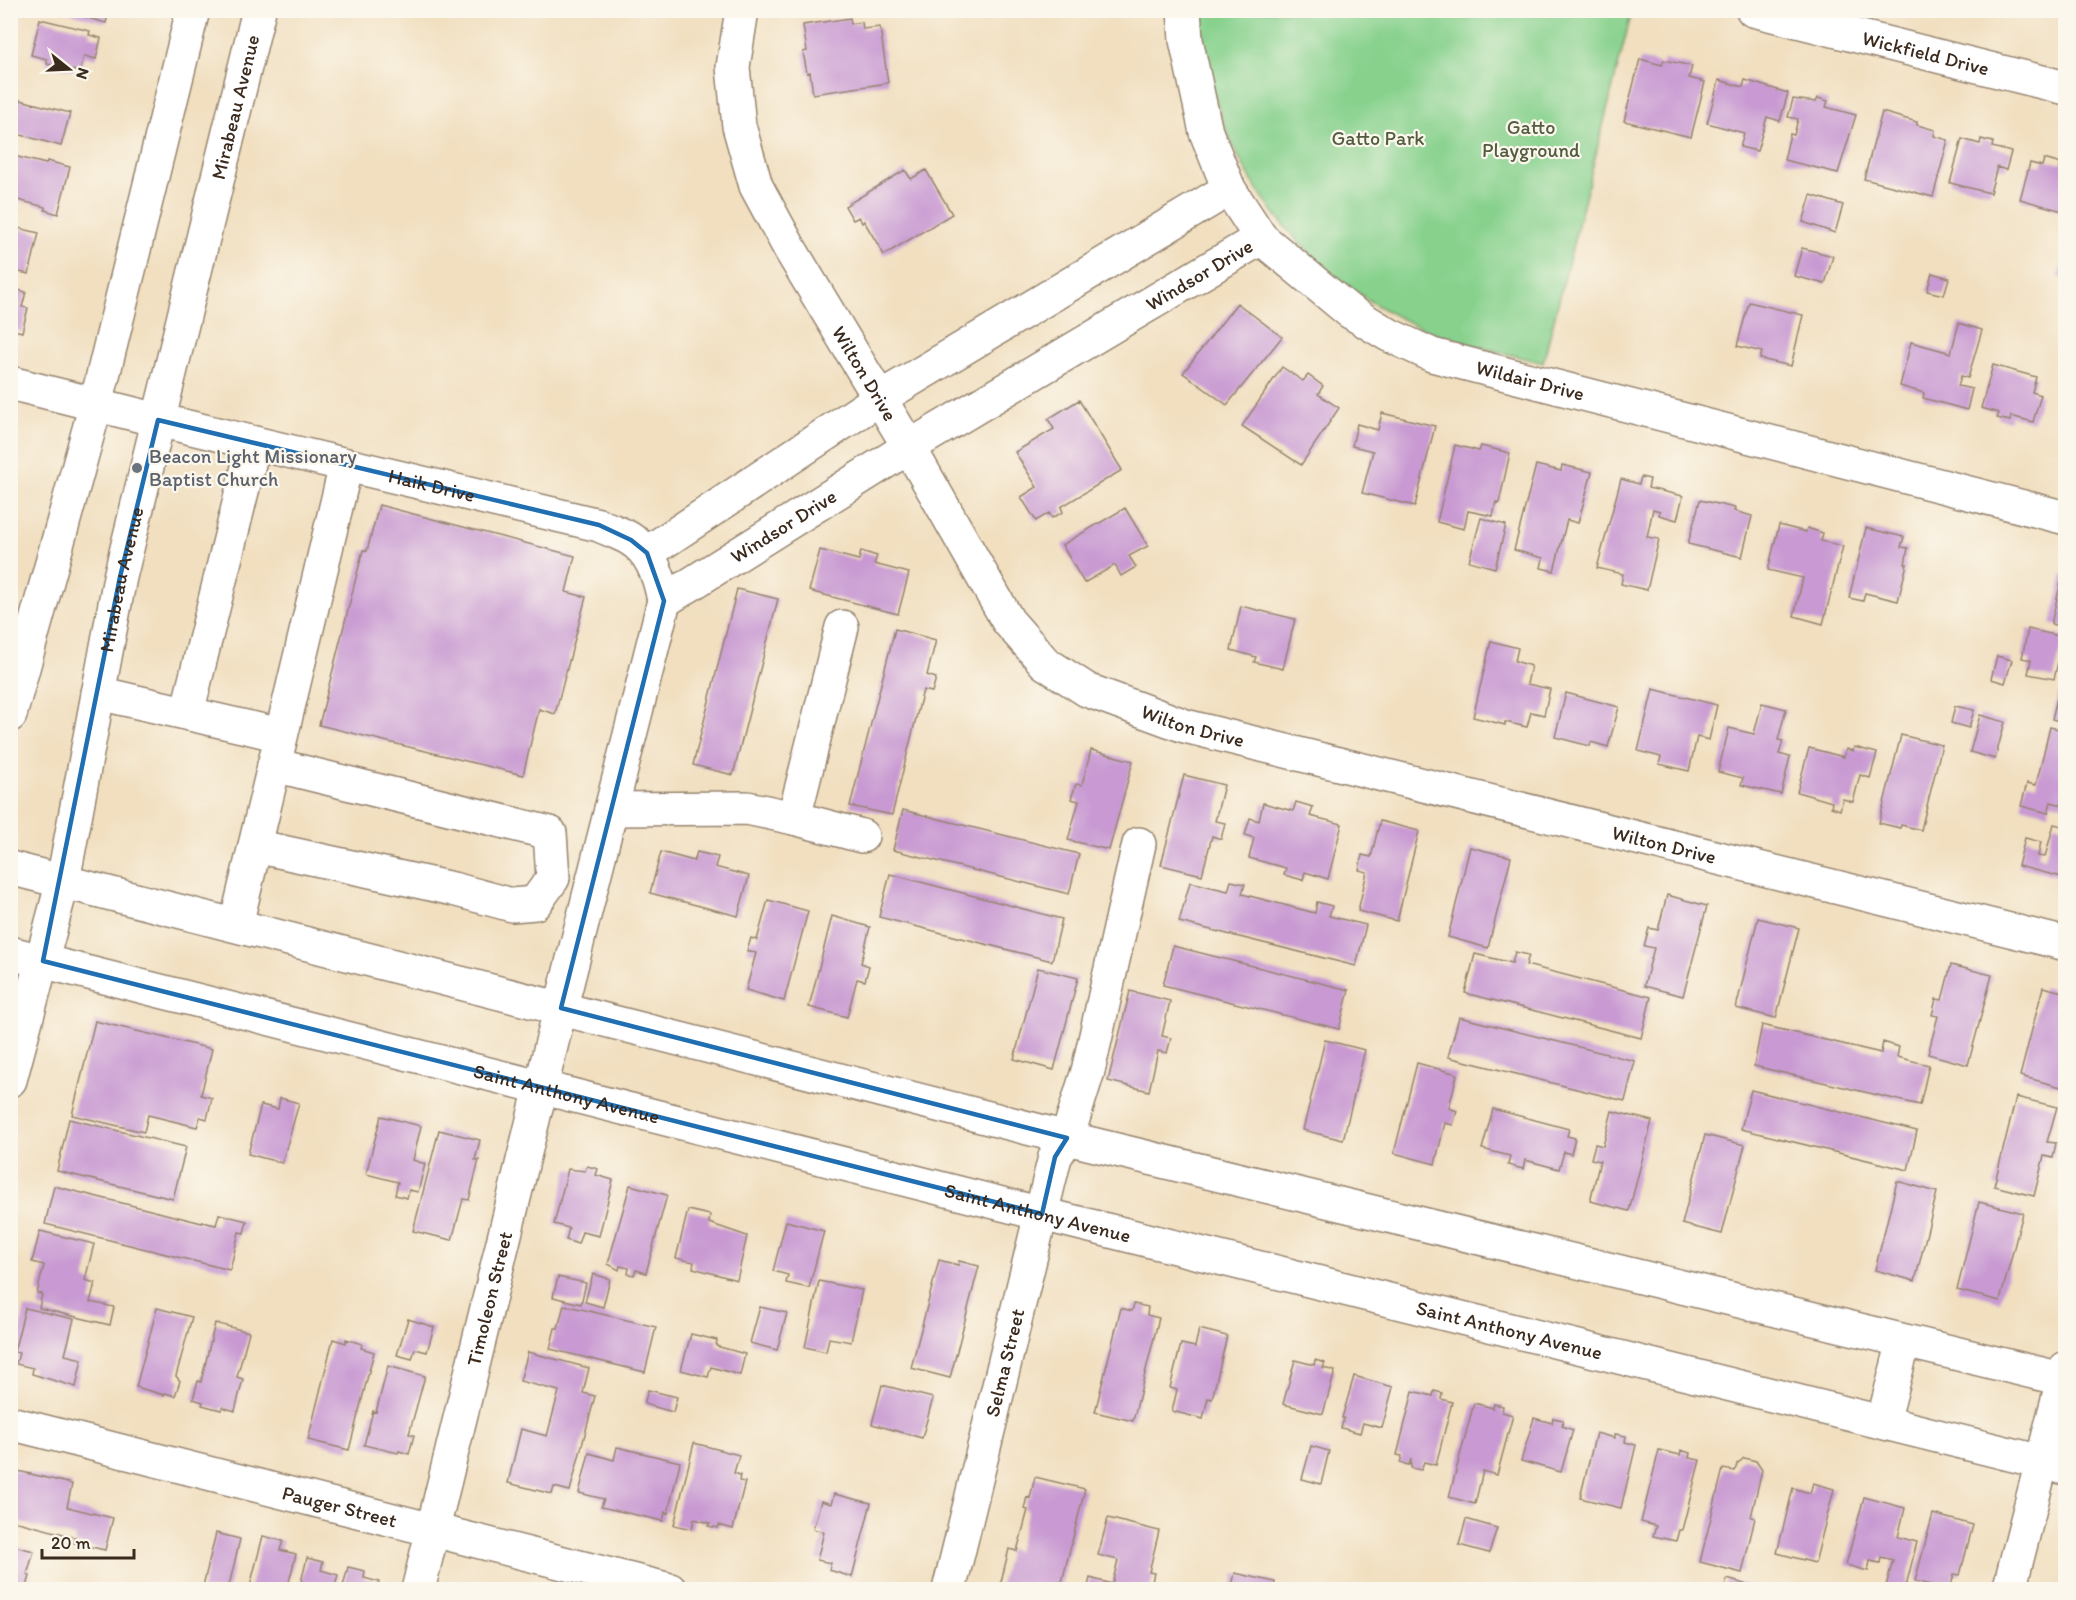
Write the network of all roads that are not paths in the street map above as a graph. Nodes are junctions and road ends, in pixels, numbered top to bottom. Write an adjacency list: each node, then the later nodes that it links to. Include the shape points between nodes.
1 (193, 10): 11 (street)
2 (259, 10): 12 (street, Mirabeau Avenue)
3 (742, 10): 10 (street, Wilton Drive, via 733,67 739,126 756,186)
4 (1184, 10): 7 (street, Wildair Drive, via 1186,40 1206,132)
5 (1753, 10): 6 (street, Wickfield Drive)
6 (2066, 88)
7 (1229, 189): 8 (street, Wildair Drive); 10 (street)
8 (1262, 237): 14 (street, Windsor Drive); 16 (street, Wildair Drive, via 1349,311 1432,355)
9 (10, 383): 11 (street, Haik Drive)
10 (880, 398): 14 (street, Wilton Drive); 17 (street)
11 (96, 405): 12 (street, Haik Drive); 22 (street)
12 (158, 420): 13 (street, Haik Drive); 20 (street, Mirabeau Avenue, via 120,577)
13 (254, 443): 15 (street, Haik Drive); 21 (street)
14 (909, 447): 18 (street, Windsor Drive); 32 (street, Wilton Drive, via 1008,621 1045,663 1088,690 1185,726 1246,742)
15 (346, 465): 17 (street, Haik Drive, via 599,525 631,540); 23 (street)
16 (2066, 518)
17 (647, 554): 18 (street, Haik Drive)
18 (664, 601): 24 (street)
19 (842, 627): 25 (street)
20 (98, 693): 21 (street); 30 (street, Mirabeau Avenue)
21 (187, 713): 23 (street)
22 (10, 716)
23 (278, 750): 28 (street); 28 (street, via 550,833 553,878 535,903 512,905)
24 (611, 809): 25 (street, via 747,808); 35 (street)
25 (794, 818): 26 (street)
26 (862, 836)
27 (1139, 844): 38 (street, Selma Street, via 1088,1071)
28 (255, 846): 31 (street)
29 (10, 868): 30 (street)
30 (63, 880): 31 (street); 34 (street, Mirabeau Avenue)
31 (236, 925): 35 (street)
32 (2066, 944)
33 (10, 953): 34 (street, Saint Anthony Avenue)
34 (43, 961): 36 (street, Mirabeau Avenue); 37 (street, Saint Anthony Avenue)
35 (561, 1008): 37 (street, Timoleon Street); 38 (street)
36 (10, 1080)
37 (541, 1087): 39 (street, Saint Anthony Avenue); 45 (street, Timoleon Street)
38 (1067, 1138): 39 (street, Selma Street, via 1055,1157); 40 (street)
39 (1042, 1214): 42 (street, Saint Anthony Avenue); 48 (street, Selma Street)
40 (1904, 1341): 41 (street); 42 (street)
41 (2064, 1376): 44 (street)
42 (1883, 1422): 44 (street, Saint Anthony Avenue)
43 (10, 1423): 45 (street, Pauger Street)
44 (2054, 1465): 49 (street)
45 (433, 1530): 46 (street, Timoleon Street); 47 (street, Pauger Street)
46 (418, 1590)
47 (670, 1590)
48 (949, 1590)
49 (2009, 1590)

